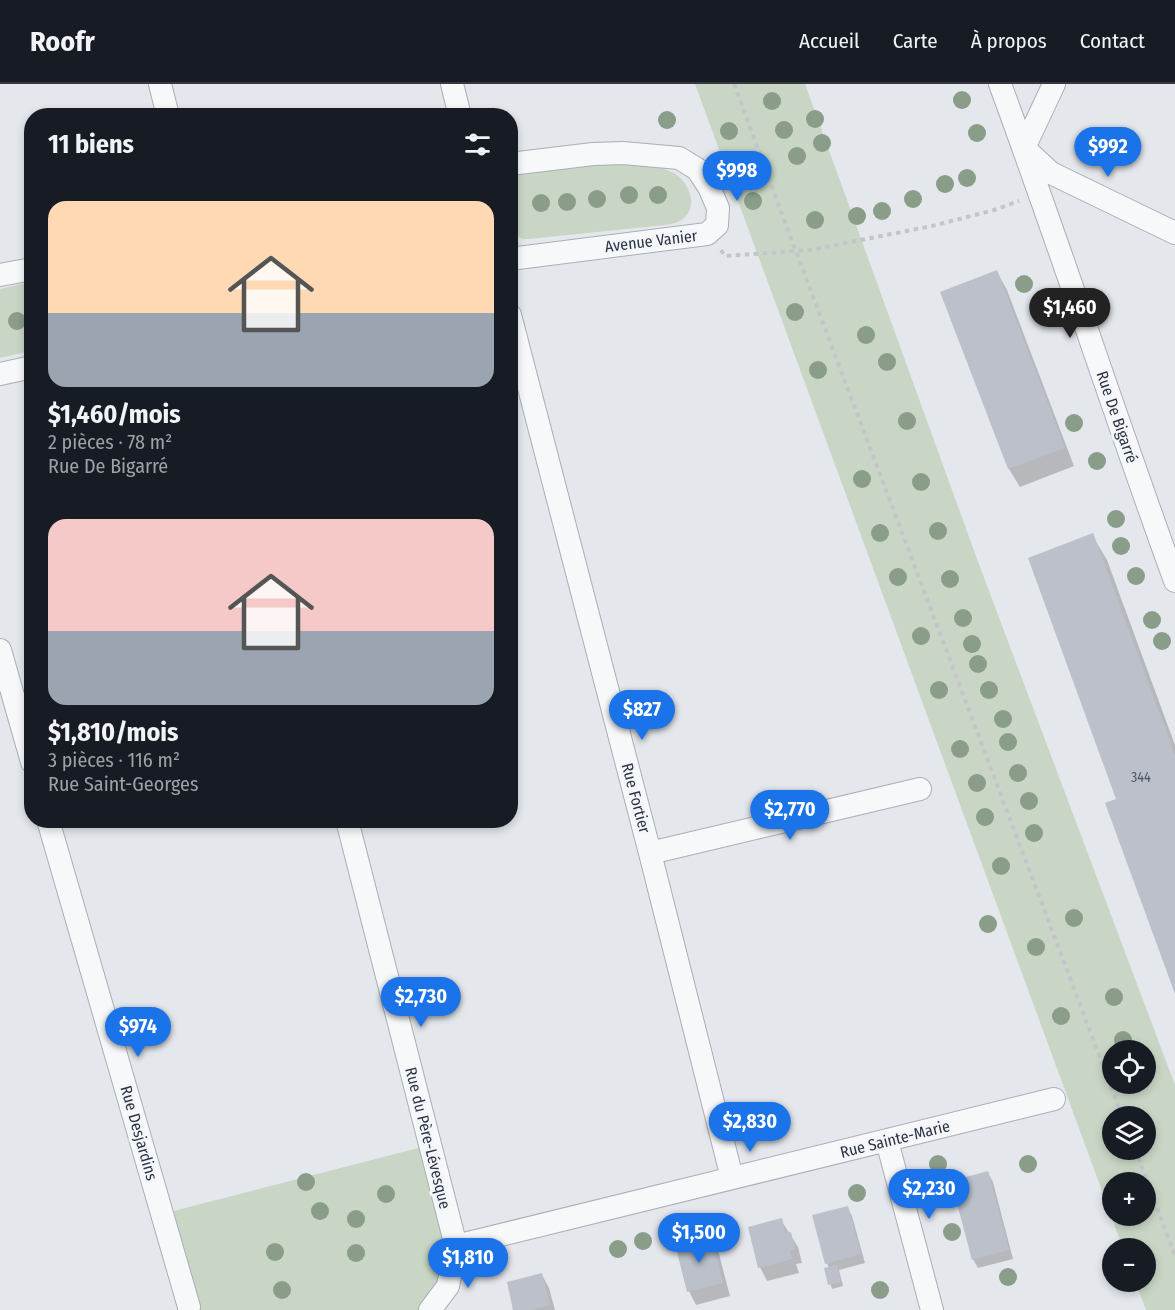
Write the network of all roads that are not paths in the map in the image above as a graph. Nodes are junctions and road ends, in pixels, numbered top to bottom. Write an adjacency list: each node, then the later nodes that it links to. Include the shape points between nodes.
1 (160, 84): 5 (street)
2 (452, 84): 6 (street)
3 (1000, 84): 7 (street, Rue De Bigarré)
4 (1054, 84): 7 (street)
5 (166, 108)
6 (457, 108)
7 (1024, 148): 9 (street, via 1051,172); 16 (street, Rue De Bigarré)
8 (518, 163): 10 (street, Avenue Vanier, via 623,153 679,158 697,169 718,208 717,225 707,234)
9 (1175, 233)
10 (518, 258)
11 (24, 270): 12 (street)
12 (0, 275)
13 (518, 346): 23 (street, Rue Fortier)
14 (24, 369): 15 (street)
15 (0, 374)
16 (1175, 581)
17 (0, 650): 18 (street)
18 (14, 691): 19 (street)
19 (24, 730)
20 (920, 789): 23 (street)
21 (50, 828): 28 (street, Rue Desjardins)
22 (349, 828): 27 (street, Rue du Père-Lévesque)
23 (650, 853): 26 (street, Rue Fortier)
24 (1054, 1099): 25 (street, Rue Sainte-Marie)
25 (887, 1141): 26 (street, Rue Sainte-Marie); 30 (street)
26 (732, 1178): 27 (street, Rue Sainte-Marie)
27 (456, 1246): 29 (street, via 448,1286)
28 (187, 1309)
29 (430, 1310)
30 (932, 1310)

